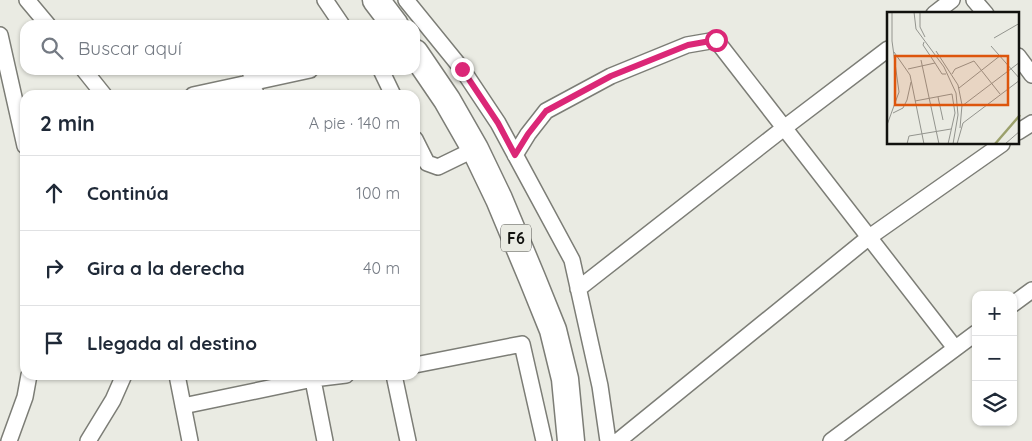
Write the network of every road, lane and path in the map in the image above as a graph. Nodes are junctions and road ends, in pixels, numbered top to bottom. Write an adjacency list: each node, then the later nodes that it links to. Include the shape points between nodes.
1 (27, 0): 9 (street)
2 (326, 0): 10 (street)
3 (376, 0): 11 (highway)
4 (406, 0): 31 (street, via 462,69)
5 (952, 0): 7 (street)
6 (974, 0): 8 (street)
7 (937, 12)
8 (984, 12)
9 (44, 20)
10 (339, 20)
11 (391, 20)
12 (0, 35): 25 (street)
13 (887, 50): 26 (street)
14 (1020, 59): 19 (street)
15 (420, 60): 30 (highway, F6)
16 (88, 75): 21 (street)
17 (286, 75): 20 (street)
18 (383, 75): 23 (street)
19 (1032, 75)
20 (253, 82): 22 (street)
21 (100, 90)
22 (216, 90)
23 (390, 90)
24 (1032, 122): 27 (street)
25 (20, 124)
26 (784, 128): 31 (street, via 716,40 688,45 611,76 546,111); 32 (street); 33 (street)
27 (1020, 131)
28 (1001, 145): 32 (street)
29 (420, 149): 30 (street, via 427,163 438,166)
30 (475, 150): 52 (highway, F6, via 499,199 553,330 565,379)
31 (515, 155): 33 (street, via 572,260)
32 (868, 238): 37 (street); 54 (street)
33 (578, 289): 53 (street, via 600,386)
34 (1032, 290): 35 (street)
35 (1017, 301)
36 (972, 336): 37 (street)
37 (955, 348): 55 (street)
38 (420, 364): 51 (street, via 522,344)
39 (28, 380): 46 (street)
40 (122, 380): 47 (street)
41 (179, 380): 45 (street)
42 (300, 380): 45 (street)
43 (314, 380): 49 (street)
44 (395, 380): 50 (street)
45 (183, 406): 48 (street)
46 (9, 441)
47 (88, 441)
48 (190, 441)
49 (325, 441)
50 (408, 441)
51 (544, 441)
52 (571, 441)
53 (608, 441)
54 (618, 441)
55 (831, 441)

